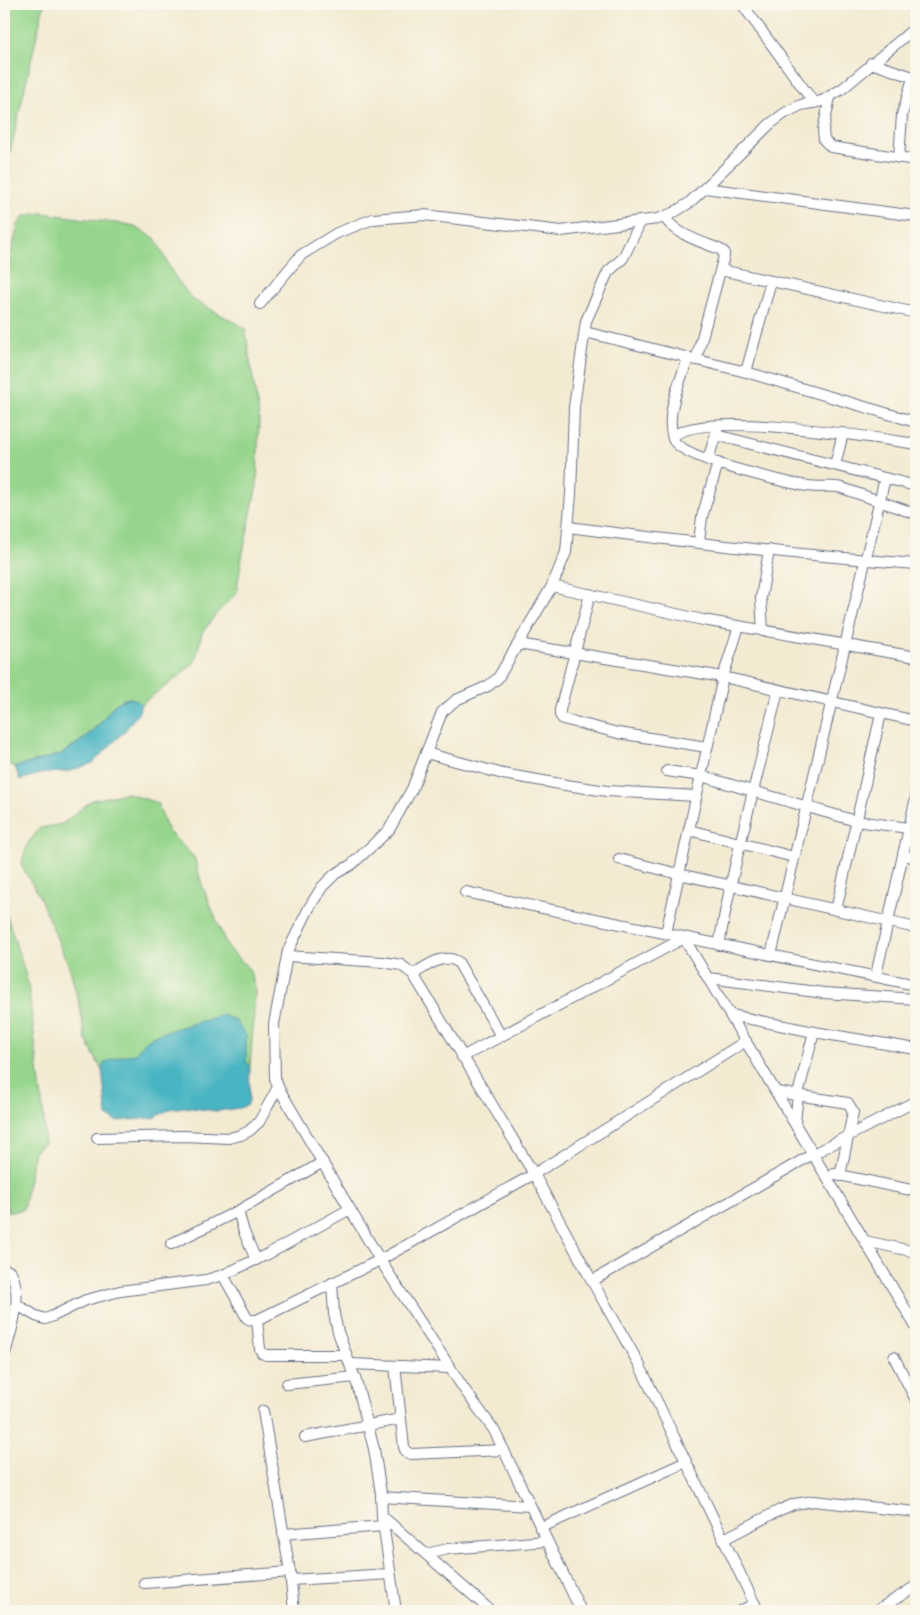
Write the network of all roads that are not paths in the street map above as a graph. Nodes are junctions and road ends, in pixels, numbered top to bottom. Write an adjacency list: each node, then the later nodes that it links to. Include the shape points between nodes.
1 (742, 4): 6 (street)
2 (916, 27): 3 (street)
3 (871, 63): 4 (street); 5 (street)
4 (914, 78): 7 (street, via 902,115)
5 (830, 97): 6 (street); 7 (street, via 823,130 824,140 831,147)
6 (814, 103): 9 (street, via 785,112)
7 (900, 158): 8 (street)
8 (916, 160)
9 (705, 188): 10 (street); 11 (street, via 689,203)
10 (916, 216)
11 (664, 217): 12 (street); 13 (street, via 682,234 724,252)
12 (641, 221): 15 (street, via 562,231 424,215 373,219 337,232 301,256); 17 (street, via 623,258 608,272 586,321)
13 (721, 270): 14 (street); 18 (street)
14 (771, 281): 16 (street); 19 (street)
15 (260, 304)
16 (916, 313)
17 (586, 332): 18 (street); 32 (street, via 574,407)
18 (692, 359): 19 (street); 24 (street, via 674,403 670,421)
19 (746, 372): 20 (street)
20 (916, 422)
21 (719, 425): 22 (street); 23 (street); 24 (street, via 677,432)
22 (843, 433): 25 (street); 27 (street)
23 (716, 435): 26 (street); 27 (street)
24 (673, 437): 26 (street, via 678,446)
25 (916, 444)
26 (713, 461): 30 (street, via 751,474 810,486 834,486); 33 (street)
27 (836, 465): 28 (street)
28 (885, 478): 29 (street); 30 (street)
29 (916, 486)
30 (880, 501): 31 (street); 35 (street)
31 (916, 514)
32 (568, 526): 33 (street); 37 (street, via 566,552)
33 (699, 542): 34 (street)
34 (770, 550): 35 (street); 40 (street, via 761,598)
35 (865, 560): 36 (street); 42 (street)
36 (916, 564)
37 (552, 586): 38 (street); 41 (street)
38 (590, 594): 39 (street); 43 (street)
39 (738, 626): 40 (street); 45 (street)
40 (763, 631): 42 (street)
41 (518, 644): 43 (street); 51 (street, via 498,678 456,700 442,712)
42 (846, 645): 44 (street); 47 (street)
43 (576, 654): 45 (street); 50 (street, via 560,710 563,719 618,733)
44 (916, 657)
45 (723, 677): 46 (street); 50 (street)
46 (778, 690): 47 (street); 54 (street)
47 (831, 703): 48 (street); 57 (street)
48 (881, 714): 49 (street); 58 (street)
49 (916, 722)
50 (707, 747): 53 (street)
51 (426, 753): 55 (street, via 503,774 566,785 606,791); 77 (street, via 412,789 389,830 352,865 334,874 322,886)
52 (667, 772): 53 (street)
53 (701, 776): 54 (street); 55 (street)
54 (754, 791): 57 (street); 61 (street)
55 (696, 796): 60 (street)
56 (916, 797): 59 (street)
57 (805, 807): 58 (street); 63 (street)
58 (856, 821): 59 (street); 70 (street)
59 (913, 829): 62 (street)
60 (688, 830): 61 (street); 66 (street)
61 (741, 843): 63 (street); 67 (street)
62 (903, 855): 64 (street); 71 (street)
63 (794, 857): 69 (street)
64 (916, 858)
65 (619, 860): 66 (street)
66 (679, 874): 67 (street); 73 (street)
67 (730, 886): 69 (street); 75 (street)
68 (464, 892): 73 (street)
69 (784, 898): 70 (street); 76 (street)
70 (836, 910): 71 (street)
71 (888, 921): 72 (street); 79 (street)
72 (916, 928)
73 (666, 933): 74 (street)
74 (684, 938): 75 (street); 80 (street); 85 (street)
75 (719, 945): 76 (street)
76 (771, 955): 79 (street)
77 (287, 956): 78 (street, via 383,962 402,965); 89 (street, via 274,1024)
78 (413, 974): 85 (street, via 442,959 458,962); 88 (street)
79 (876, 976): 81 (street)
80 (709, 978): 82 (street, via 824,993); 83 (street)
81 (916, 985)
82 (916, 998)
83 (731, 1015): 84 (street); 86 (street)
84 (814, 1032): 87 (street); 91 (street)
85 (501, 1036): 88 (street)
86 (746, 1041): 90 (street); 99 (street)
87 (916, 1049)
88 (462, 1056): 99 (street)
89 (278, 1087): 95 (street, via 259,1122 241,1135 229,1138); 97 (street)
90 (777, 1092): 91 (street); 93 (street)
91 (798, 1094): 93 (street); 94 (street, via 848,1103 853,1112)
92 (916, 1101): 94 (street)
93 (795, 1123): 96 (street)
94 (847, 1137): 96 (street); 100 (street)
95 (97, 1138)
96 (813, 1154): 98 (street); 111 (street)
97 (322, 1162): 102 (street); 103 (street)
98 (824, 1172): 100 (street); 104 (street)
99 (534, 1174): 108 (street); 111 (street)
100 (840, 1176): 101 (street)
101 (916, 1191)
102 (350, 1209): 107 (street); 108 (street)
103 (238, 1210): 105 (street); 107 (street)
104 (865, 1241): 106 (street); 115 (street)
105 (172, 1244)
106 (916, 1252)
107 (256, 1260): 110 (street)
108 (380, 1260): 112 (street); 120 (street)
109 (4, 1269): 113 (street, via 11,1272 15,1281)
110 (223, 1275): 113 (street, via 120,1291 86,1300 45,1318); 114 (street, via 247,1318)
111 (592, 1281): 129 (street, via 639,1364)
112 (332, 1283): 114 (street); 118 (street, via 334,1314)
113 (17, 1305): 116 (street)
114 (257, 1320): 118 (street, via 260,1350 266,1355)
115 (915, 1323)
116 (4, 1357)
117 (894, 1357): 123 (street)
118 (348, 1360): 119 (street); 121 (street)
119 (395, 1366): 120 (street); 125 (street)
120 (450, 1368): 128 (street, via 494,1430)
121 (355, 1377): 122 (street); 126 (street)
122 (287, 1384)
123 (916, 1400)
124 (263, 1411): 135 (street)
125 (401, 1420): 126 (street); 128 (street, via 404,1447 411,1454)
126 (368, 1425): 127 (street); 130 (street)
127 (304, 1437)
128 (504, 1450): 131 (street)
129 (686, 1462): 134 (street); 136 (street)
130 (381, 1497): 131 (street); 133 (street)
131 (530, 1506): 134 (street)
132 (916, 1512): 136 (street, via 814,1502 794,1504)
133 (382, 1521): 135 (street); 138 (street); 139 (street)
134 (540, 1528): 137 (street)
135 (284, 1534): 140 (street)
136 (724, 1539): 143 (street)
137 (546, 1541): 138 (street, via 448,1549); 147 (street)
138 (426, 1554): 146 (street)
139 (390, 1574): 140 (street); 145 (street)
140 (290, 1576): 141 (street); 144 (street)
141 (144, 1583)
142 (916, 1586): 149 (street)
143 (757, 1608): 148 (street)
144 (294, 1611)
145 (396, 1611)
146 (491, 1611)
147 (580, 1611)
148 (740, 1611)
149 (876, 1611)

